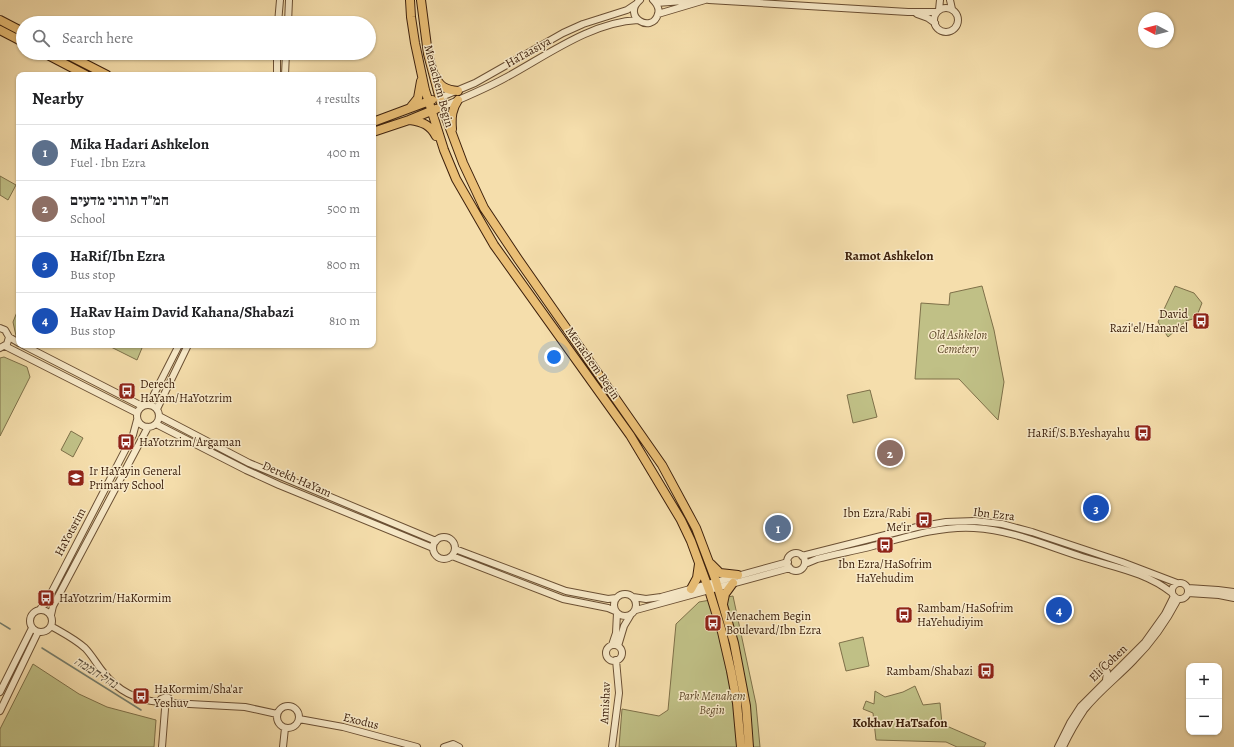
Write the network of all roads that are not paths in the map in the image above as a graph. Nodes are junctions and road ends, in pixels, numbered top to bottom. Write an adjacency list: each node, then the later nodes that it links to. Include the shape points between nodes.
1 (280, 0): 16 (street)
2 (290, 0): 17 (street)
3 (410, 0): 33 (main road, Menachem Begin)
4 (421, 0): 28 (main road, Menachem Begin)
5 (699, 0): 10 (street)
6 (705, 0): 15 (street)
7 (709, 0): 14 (street)
8 (940, 0): 13 (street)
9 (950, 0): 12 (street)
10 (655, 1): 15 (street)
11 (638, 2): 19 (street, via 634,7 634,14); 34 (street, HaTaasiya, via 627,10 597,18 570,30)
12 (952, 9): 13 (street, via 946,7); 20 (street, via 959,19 954,30 944,32)
13 (938, 11): 14 (street); 20 (street)
14 (908, 12): 20 (street, via 924,16)
15 (658, 14): 19 (street, HaTaasiya, via 650,23)
16 (279, 16)
17 (289, 16)
18 (0, 20): 21 (main road)
19 (638, 20): 36 (street, HaTaasiya, via 624,21 590,32 480,91)
20 (934, 23)
21 (16, 28)
22 (0, 30): 23 (main road)
23 (16, 38)
24 (57, 60): 29 (main road)
25 (77, 60): 30 (main road)
26 (277, 60): 31 (street)
27 (286, 60): 32 (street)
28 (430, 64): 34 (main road, via 440,85 445,89); 35 (main road, Menachem Begin)
29 (80, 72)
30 (100, 72)
31 (277, 72)
32 (285, 72)
33 (421, 72): 37 (main road, Menachem Begin); 39 (main road, via 417,101)
34 (458, 91): 35 (street, HaTaasiya)
35 (439, 98): 37 (main road); 38 (main road, Menachem Begin)
36 (458, 100): 38 (street, HaTaasiya); 44 (main road, via 452,114)
37 (428, 102): 39 (main road); 40 (main road, Menachem Begin)
38 (442, 107): 40 (main road, HaTaasiya); 44 (main road, Menachem Begin)
39 (408, 109): 42 (main road)
40 (431, 111): 41 (main road, HaTaasiya); 45 (main road, Menachem Begin)
41 (409, 120): 43 (main road, HaTaasiya); 45 (main road, via 430,127)
42 (376, 121)
43 (376, 131)
44 (455, 145): 67 (main road, Menachem Begin, via 484,208 662,466 696,528)
45 (444, 150): 66 (main road, Menachem Begin, via 456,179 494,245 630,436 681,520)
46 (0, 328): 47 (street, via 5,330)
47 (9, 337): 48 (street); 49 (street, via 8,342)
48 (16, 341)
49 (2, 347): 56 (street)
50 (29, 348): 54 (street)
51 (177, 348): 53 (street)
52 (187, 348): 55 (street)
53 (149, 404): 54 (street); 55 (street)
54 (142, 406): 56 (street)
55 (157, 408): 57 (street)
56 (137, 413): 58 (street)
57 (159, 416): 59 (street); 61 (street, Derekh HaYam, via 249,463)
58 (137, 420): 60 (street, via 141,425); 83 (street, HaYotsrim, via 133,435 46,603)
59 (156, 424): 60 (street); 62 (street, Derekh HaYam, via 273,482)
60 (148, 427): 86 (street, HaYotsrim, via 53,606)
61 (436, 541): 62 (street); 63 (street, via 442,537 449,538 453,541)
62 (433, 548): 64 (street, via 440,559)
63 (455, 549): 64 (street); 80 (street, via 566,591 608,599)
64 (452, 556): 85 (street, via 563,599)
65 (802, 556): 68 (street); 69 (street, via 798,553 792,554); 72 (street, Ibn Ezra, via 917,527 975,521 1002,524 1032,532)
66 (698, 560): 74 (main road, Menachem Begin); 75 (main road, via 699,572)
67 (708, 560): 70 (main road, via 720,573); 73 (main road, Menachem Begin)
68 (805, 564): 69 (street, via 799,570 794,570); 78 (street, Ibn Ezra, via 918,534 947,528 974,528 1007,533 1126,570 1150,579)
69 (789, 565): 70 (street); 71 (street)
70 (738, 575): 73 (street)
71 (733, 583): 73 (street); 82 (main road, via 725,594)
72 (1176, 583): 76 (street, via 1183,583); 78 (street, via 1172,587)
73 (717, 584): 74 (street); 82 (main road, Menachem Begin)
74 (708, 587): 75 (street); 84 (street); 109 (main road, Menachem Begin, via 732,671)
75 (691, 589): 79 (street, via 654,598)
76 (1188, 591): 77 (street); 78 (street, via 1183,598); 81 (street)
77 (1234, 592)
78 (1175, 596): 94 (street, Eli Cohen, via 1145,642); 112 (street, Eli Cohen, via 1162,628 1085,709 1074,724)
79 (633, 597): 80 (street, via 622,594); 84 (street)
80 (616, 598): 85 (street)
81 (1234, 598)
82 (723, 604): 110 (main road, Menachem Begin, via 741,676)
83 (39, 610): 86 (street, via 47,611); 89 (street, via 30,617)
84 (636, 610): 87 (street)
85 (616, 612): 87 (street, via 624,617); 91 (street)
86 (51, 615): 88 (street)
87 (630, 616): 91 (street)
88 (51, 626): 90 (street); 96 (street, via 74,639 85,649 120,689 138,698)
89 (32, 628): 90 (street); 95 (street)
90 (38, 632): 99 (street)
91 (615, 645): 92 (street, via 622,653); 92 (street, via 607,649 606,654 610,659)
92 (616, 660): 108 (street, Amishav, via 619,693)
93 (1103, 665): 94 (street, via 1107,672)
94 (1105, 681): 111 (street, Eli Cohen, via 1070,722)
95 (0, 692)
96 (159, 702): 97 (street, via 166,697); 98 (street)
97 (171, 703): 98 (street, via 169,708); 100 (street, via 245,707)
98 (165, 709): 103 (street)
99 (0, 711)
100 (277, 714): 101 (street, via 280,709 289,706 296,709); 102 (street, via 278,721)
101 (298, 719): 102 (street, via 294,726); 105 (street, Exodus, via 343,727)
102 (286, 728): 104 (street)
103 (162, 747)
104 (283, 747)
105 (417, 747)
106 (444, 747): 107 (street, via 453,744)
107 (459, 747)
108 (612, 747)
109 (741, 747)
110 (749, 747)
111 (1058, 747)
112 (1063, 747)

